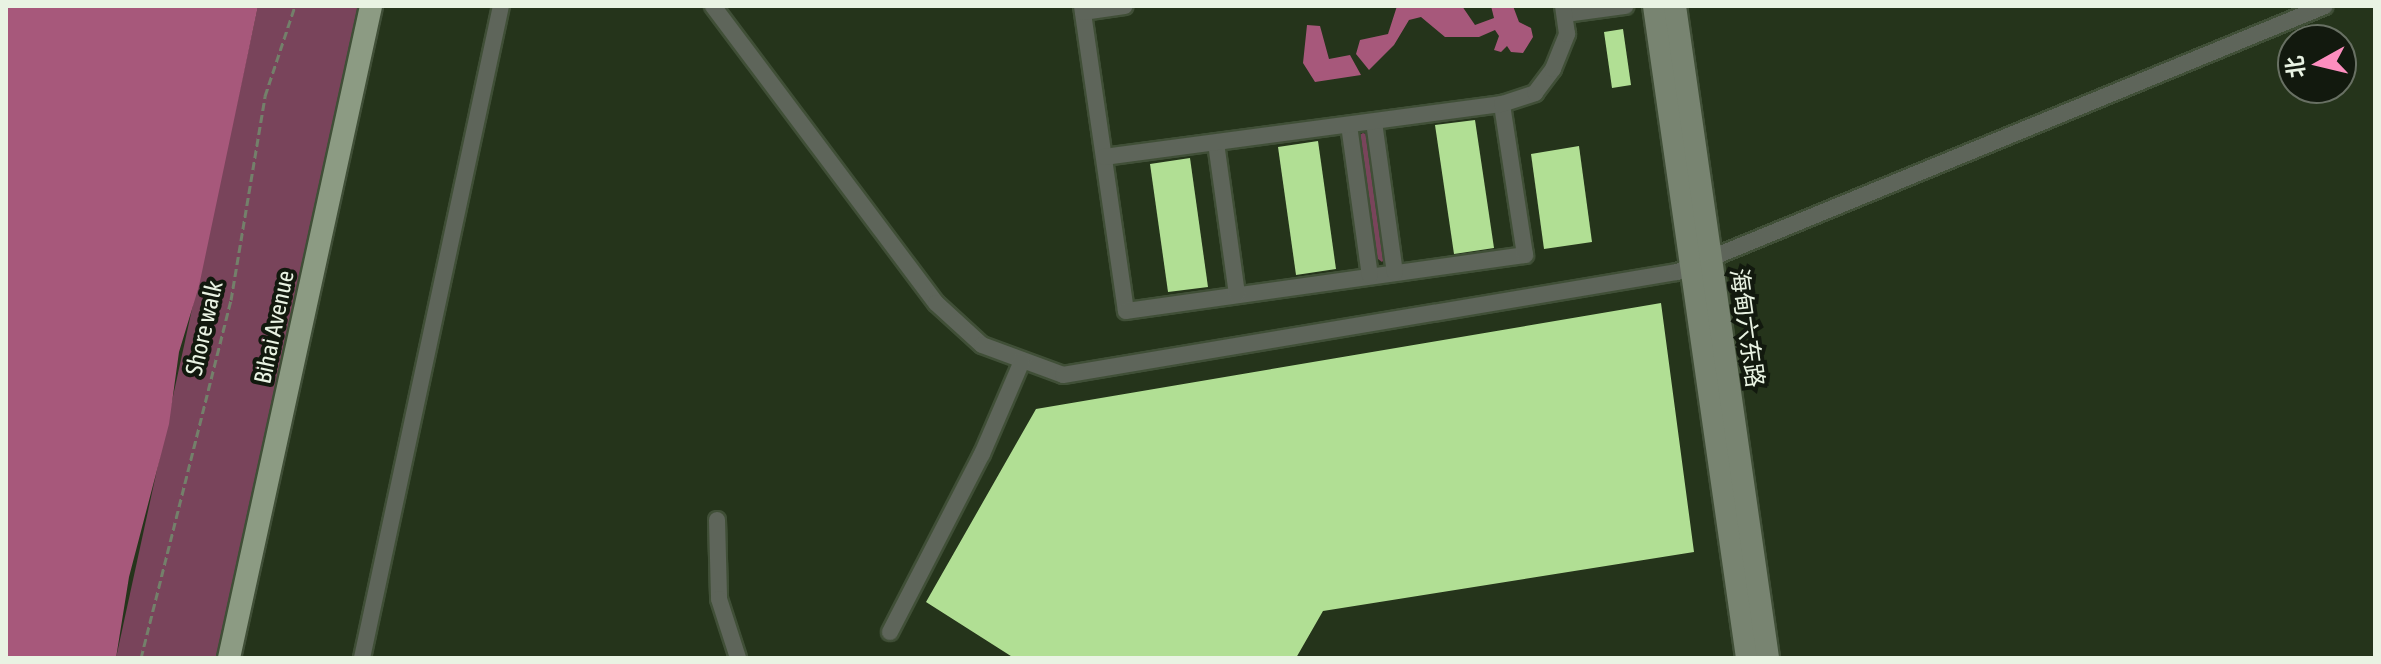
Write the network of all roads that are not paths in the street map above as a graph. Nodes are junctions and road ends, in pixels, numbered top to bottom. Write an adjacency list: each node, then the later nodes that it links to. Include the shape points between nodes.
1 (360, 6): 24 (main road, Bihai Avenue)
2 (371, 6): 25 (main road, Bihai Avenue)
3 (501, 6): 26 (street)
4 (713, 6): 21 (street, via 936,303 982,345)
5 (1125, 6): 10 (street)
6 (1625, 6): 11 (street)
7 (1654, 6): 17 (main road, 海甸六东路)
8 (1675, 6): 17 (main road, 海甸六东路)
9 (2325, 6): 17 (street)
10 (1083, 9): 16 (street)
11 (1565, 10): 12 (street, via 1567,34 1553,69 1535,93)
12 (1502, 104): 13 (street); 18 (street, via 1525,255)
13 (1374, 122): 14 (street); 18 (street)
14 (1349, 125): 15 (street); 19 (street)
15 (1216, 143): 16 (street); 20 (street)
16 (1104, 157): 20 (street, via 1126,311)
17 (1701, 265): 21 (street, via 1074,374); 28 (main road, 海甸六东路); 29 (main road, 海甸六东路)
18 (1395, 273): 19 (street)
19 (1370, 276): 20 (street)
20 (1237, 295)
21 (1022, 361): 23 (street, via 982,454)
22 (717, 520): 27 (street, via 719,599)
23 (890, 632)
24 (219, 658)
25 (229, 658)
26 (362, 658)
27 (738, 658)
28 (1747, 658)
29 (1768, 658)

